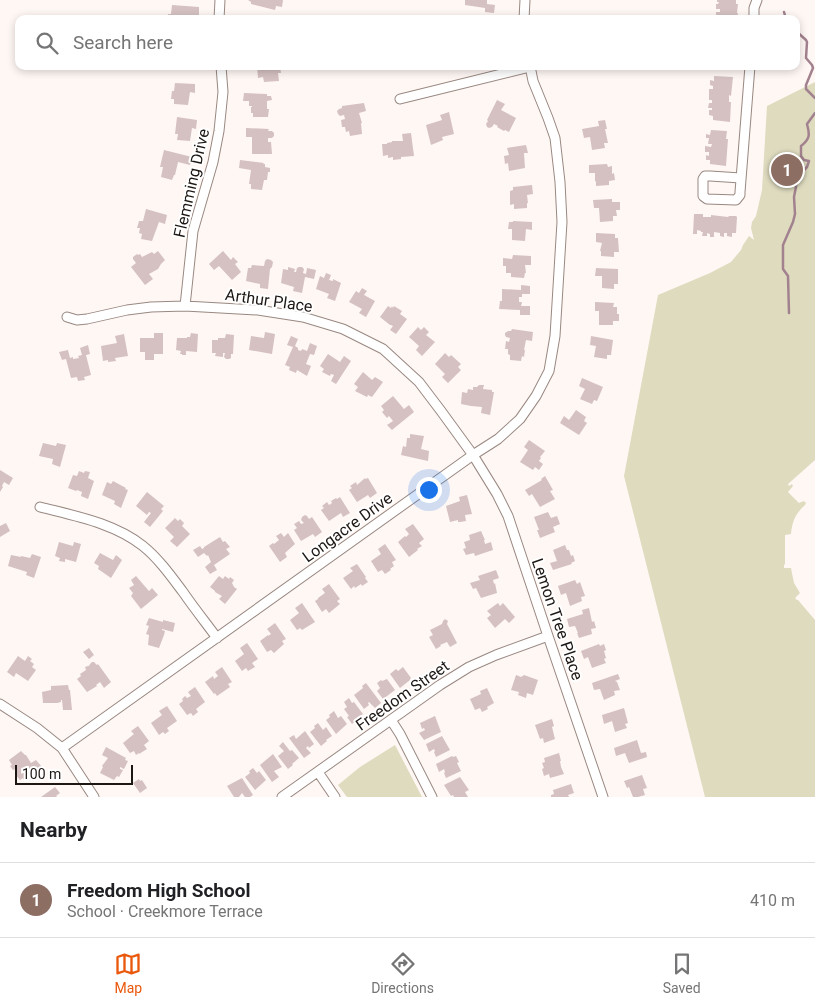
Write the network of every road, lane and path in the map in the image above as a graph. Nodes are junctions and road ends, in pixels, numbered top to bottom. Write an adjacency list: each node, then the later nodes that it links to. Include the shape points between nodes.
1 (220, 0): 4 (street)
2 (525, 0): 5 (street)
3 (757, 0): 6 (street)
4 (218, 15)
5 (524, 15)
6 (754, 15)
7 (221, 70): 13 (street, Flemming Drive, via 223,92 219,131 193,231)
8 (514, 70): 11 (street)
9 (531, 70): 15 (street, Longacre Drive, via 555,138 560,182 562,222 555,336 549,371 536,396 520,419)
10 (750, 70): 12 (street)
11 (400, 99)
12 (741, 178): 12 (street, via 740,195 736,200 703,196 705,176)
13 (185, 306): 14 (street, Arthur Place, via 151,306 77,320); 15 (street, Arthur Place, via 258,310 303,317 343,329 382,349 419,382)
14 (67, 317)
15 (473, 455): 17 (street, Lemon Tree Place, via 508,516); 18 (street, Longacre Drive)
16 (40, 507): 18 (street, via 95,522 142,545 166,569)
17 (548, 636): 20 (street, Freedom Street, via 469,667); 27 (street, Lemon Tree Place)
18 (217, 638): 21 (street, Longacre Drive)
19 (0, 704): 21 (street)
20 (391, 720): 22 (street, Freedom Street); 26 (street)
21 (62, 748): 23 (street)
22 (318, 772): 24 (street, Freedom Street); 25 (street)
23 (94, 797)
24 (282, 797)
25 (335, 797)
26 (432, 797)
27 (603, 797)

